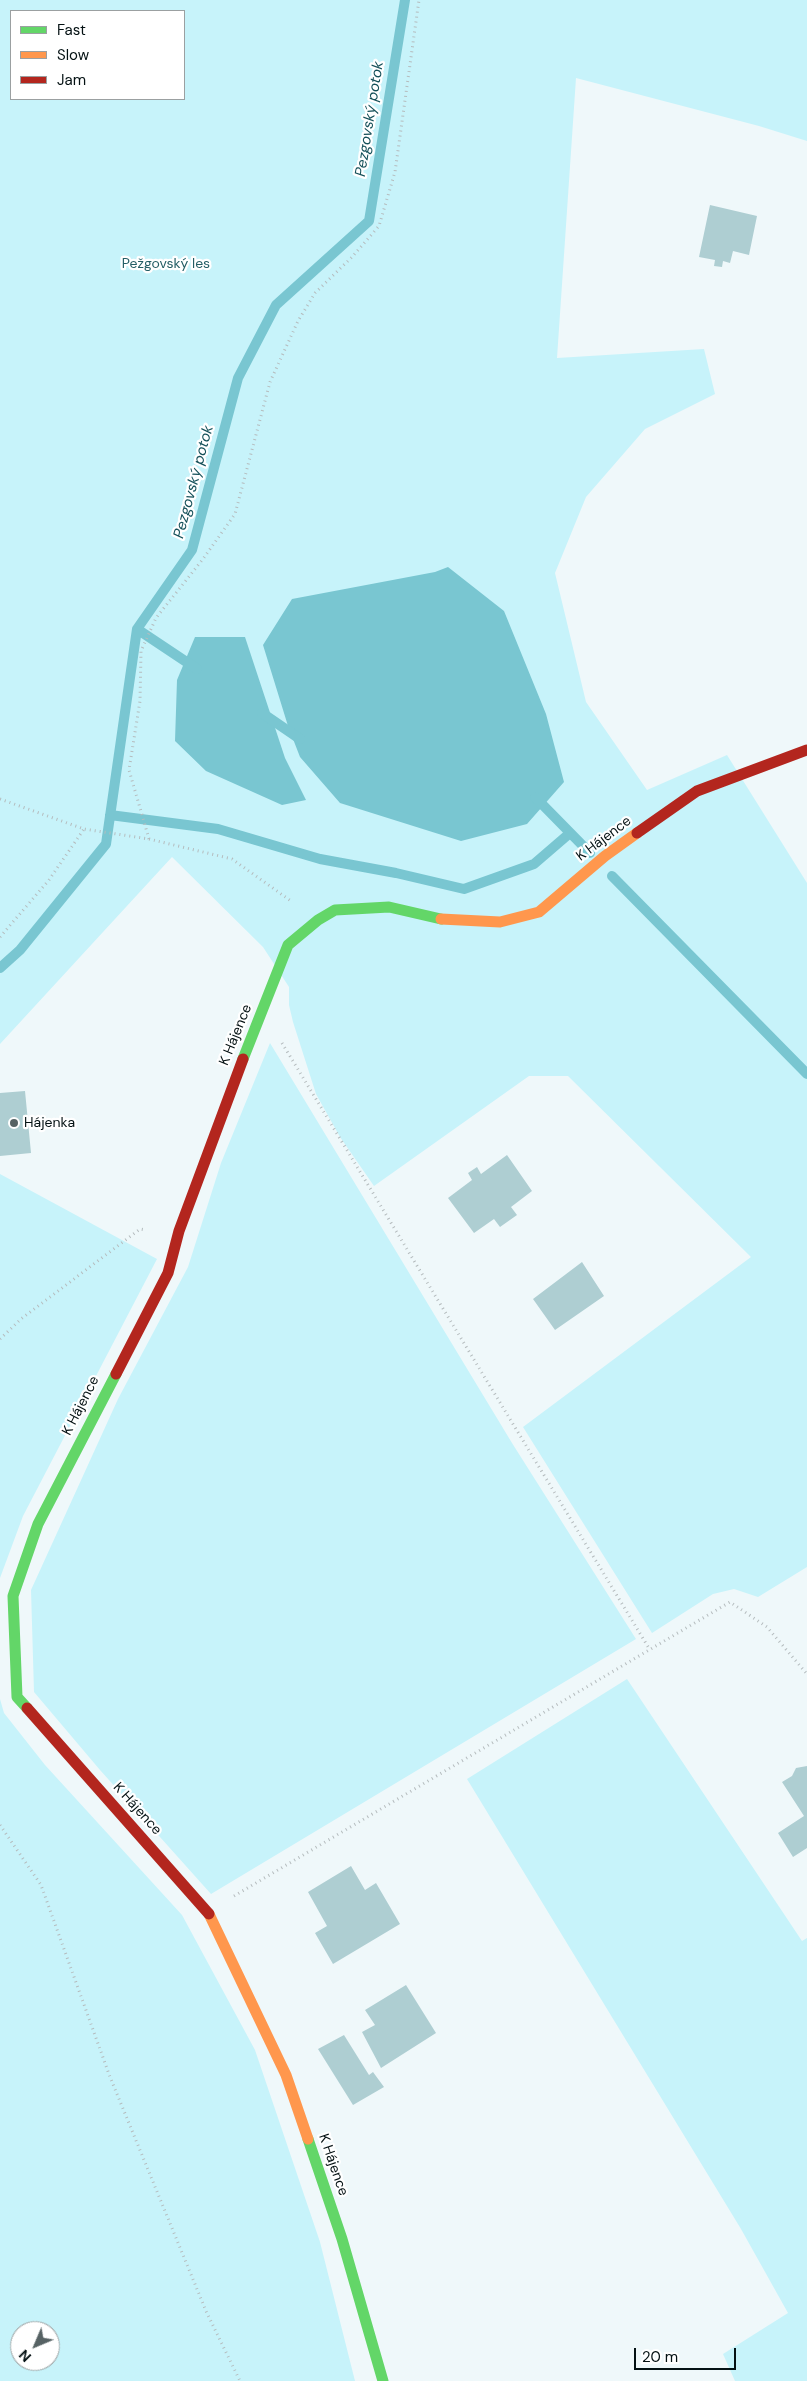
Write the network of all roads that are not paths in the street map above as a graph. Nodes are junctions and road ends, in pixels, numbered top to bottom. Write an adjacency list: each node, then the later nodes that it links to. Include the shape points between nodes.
1 (807, 750): 2 (street, K Hájence, via 697,791 605,856 539,912 500,922 449,921 389,907 335,910 288,945 216,1127 168,1272 38,1524 13,1596 17,1697 207,1911 286,2075 342,2239)
2 (383, 2381)

